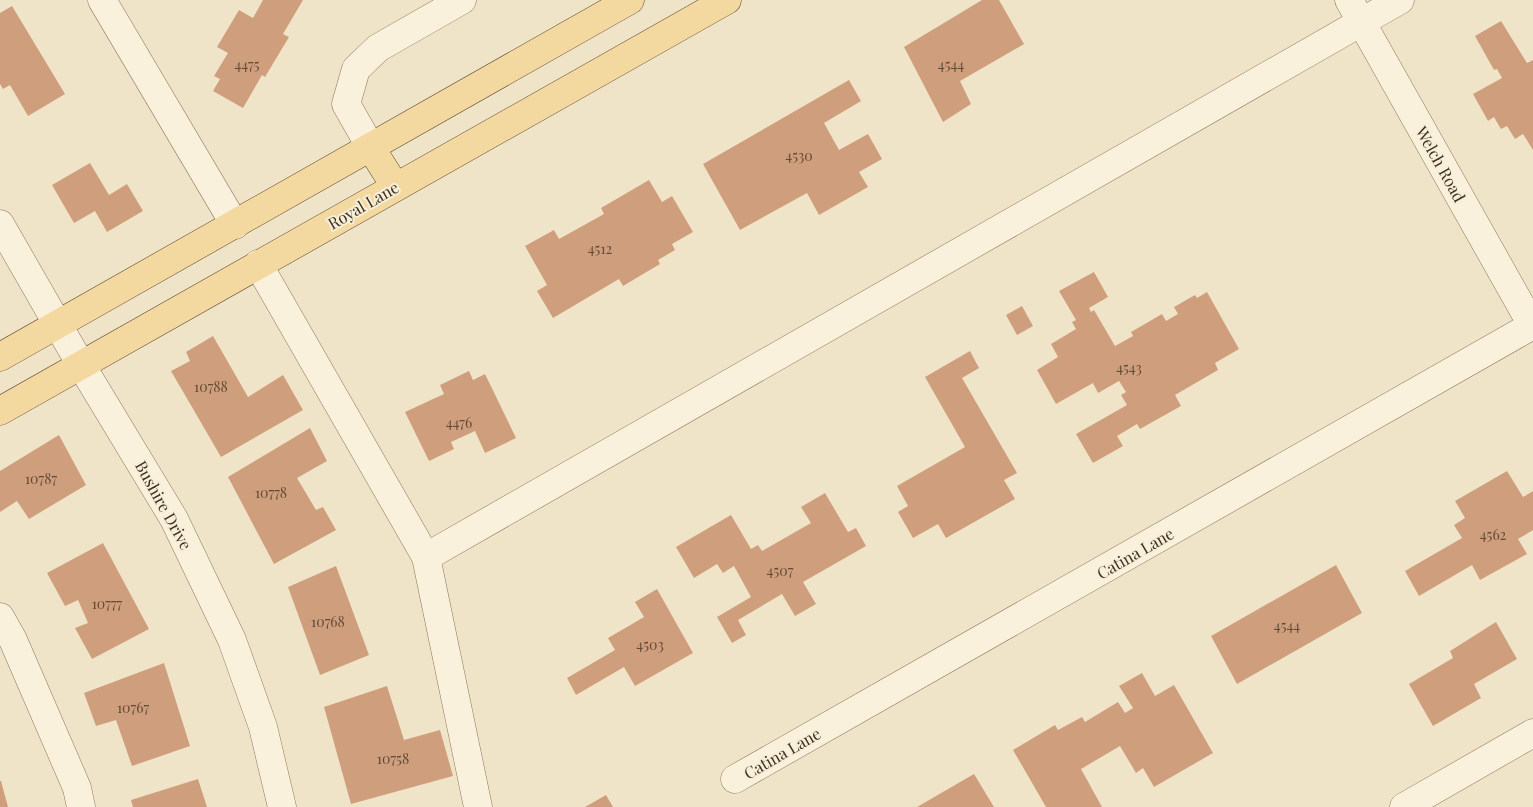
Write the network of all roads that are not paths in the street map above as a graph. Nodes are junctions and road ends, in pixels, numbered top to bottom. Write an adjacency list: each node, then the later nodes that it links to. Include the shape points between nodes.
1 (102, 0): 10 (street)
2 (462, 0): 7 (street, via 378,48 356,69 346,104)
3 (630, 0): 7 (main road)
4 (727, 0): 8 (main road, Royal Lane)
5 (1400, 0): 6 (street)
6 (1355, 11): 13 (street, Welch Road); 17 (street)
7 (371, 148): 8 (main road); 10 (main road)
8 (395, 186): 11 (main road, Royal Lane)
9 (0, 224): 12 (street, Bushire Drive)
10 (235, 224): 12 (main road)
11 (258, 264): 15 (main road, Royal Lane); 17 (street)
12 (57, 325): 14 (main road); 15 (street, Bushire Drive)
13 (1533, 326): 20 (street, Catina Lane)
14 (0, 357)
15 (81, 365): 16 (main road, Royal Lane); 22 (street, Bushire Drive, via 174,518 232,640 263,727)
16 (0, 411)
17 (426, 557): 23 (street)
18 (0, 617): 21 (street, via 77,788)
19 (1533, 733): 24 (street)
20 (736, 779)
21 (81, 807)
22 (282, 807)
23 (478, 807)
24 (1404, 807)

